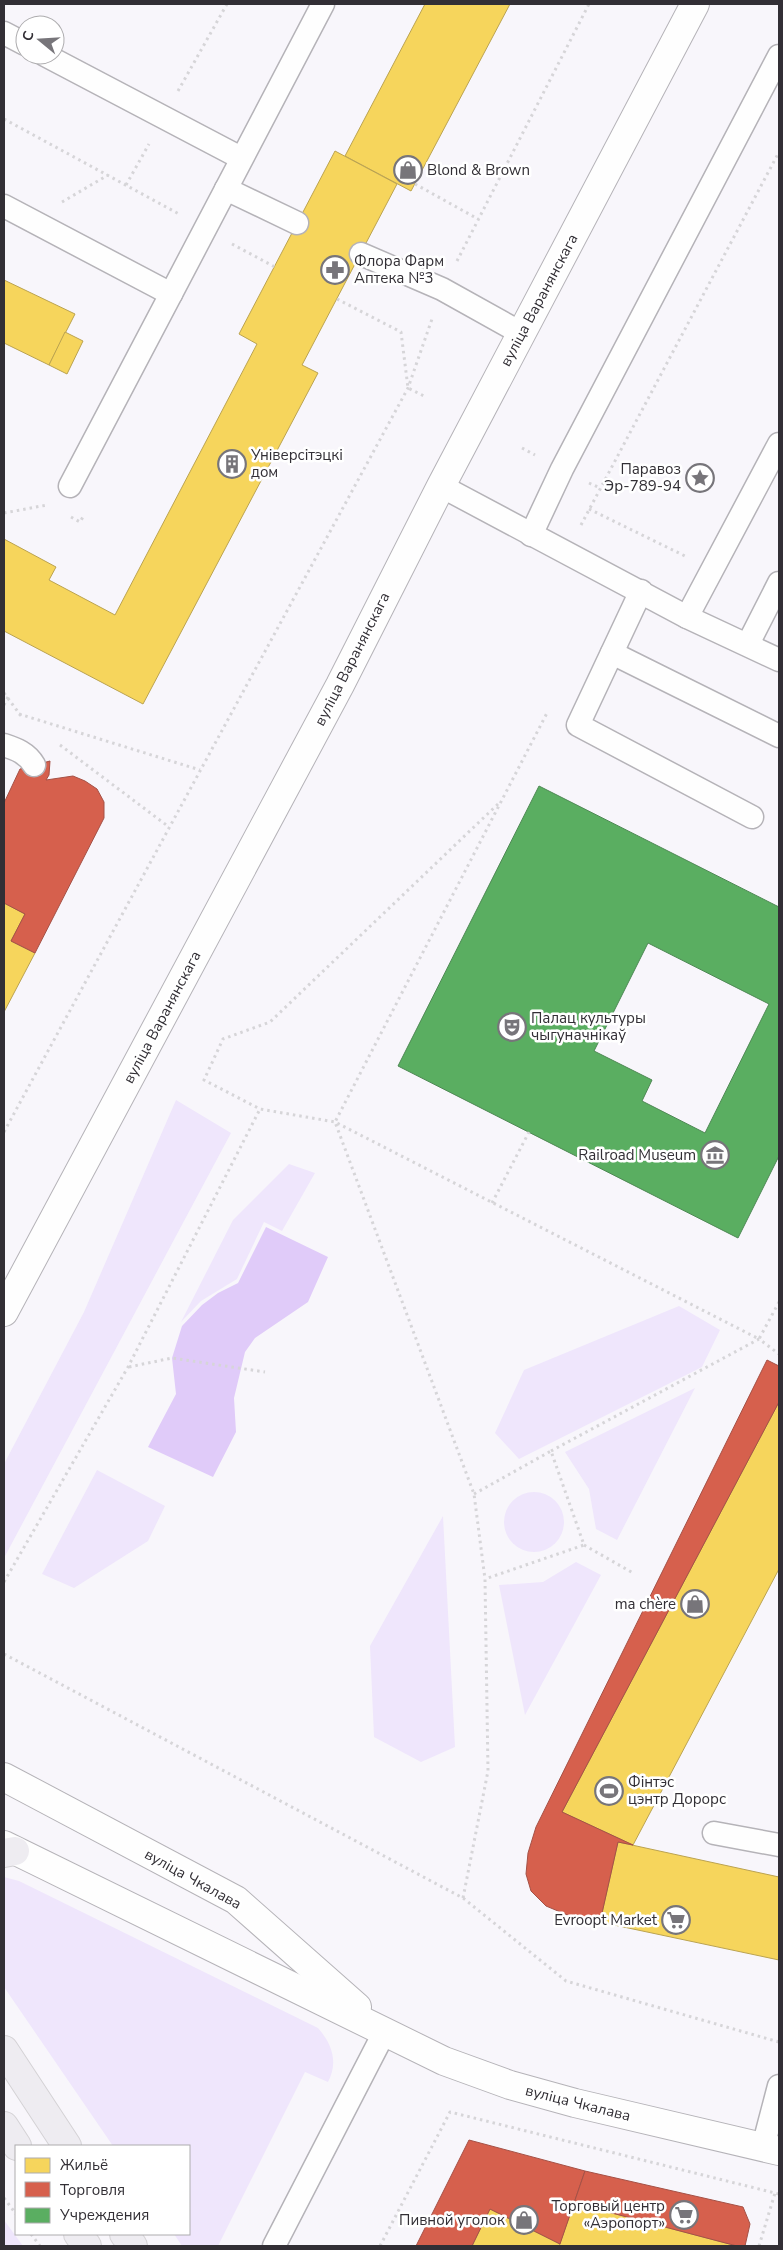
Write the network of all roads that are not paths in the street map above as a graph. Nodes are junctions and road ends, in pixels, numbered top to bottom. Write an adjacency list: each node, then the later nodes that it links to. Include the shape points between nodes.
1 (323, 4): 5 (lane)
2 (695, 4): 11 (main road, вуліца Варанянскага)
3 (779, 56): 15 (lane, via 562,469)
4 (64, 65): 5 (lane)
5 (241, 158): 6 (lane)
6 (226, 189): 8 (lane); 10 (lane)
7 (4, 206): 10 (lane)
8 (298, 223)
9 (361, 254): 11 (lane, via 442,289)
10 (171, 294): 13 (lane)
11 (521, 333): 14 (main road, вуліца Варанянскага)
12 (779, 444): 18 (lane)
13 (70, 486)
14 (441, 486): 15 (lane); 26 (main road, вуліца Варанянскага, via 340,685)
15 (531, 535): 17 (lane)
16 (779, 583): 19 (lane)
17 (641, 591): 18 (lane); 20 (lane)
18 (687, 617): 19 (lane)
19 (748, 644): 21 (lane)
20 (612, 653): 22 (lane); 25 (lane, via 578,724)
21 (779, 660)
22 (779, 736)
23 (4, 745): 24 (lane, via 18,750)
24 (34, 765)
25 (752, 817)
26 (4, 1312)
27 (4, 1777): 31 (main road, вуліца Чкалава, via 236,1900)
28 (714, 1833): 29 (lane)
29 (779, 1844)
30 (7, 1850): 31 (main road, вуліца Чкалава)
31 (385, 2031): 37 (main road, вуліца Чкалава, via 444,2061 510,2085); 42 (lane)
32 (4, 2050): 36 (main road)
33 (779, 2086): 37 (lane)
34 (4, 2126): 35 (main road)
35 (16, 2145)
36 (66, 2145)
37 (771, 2149)
38 (79, 2235): 40 (main road)
39 (125, 2235): 41 (main road)
40 (86, 2246)
41 (133, 2246)
42 (274, 2246)

